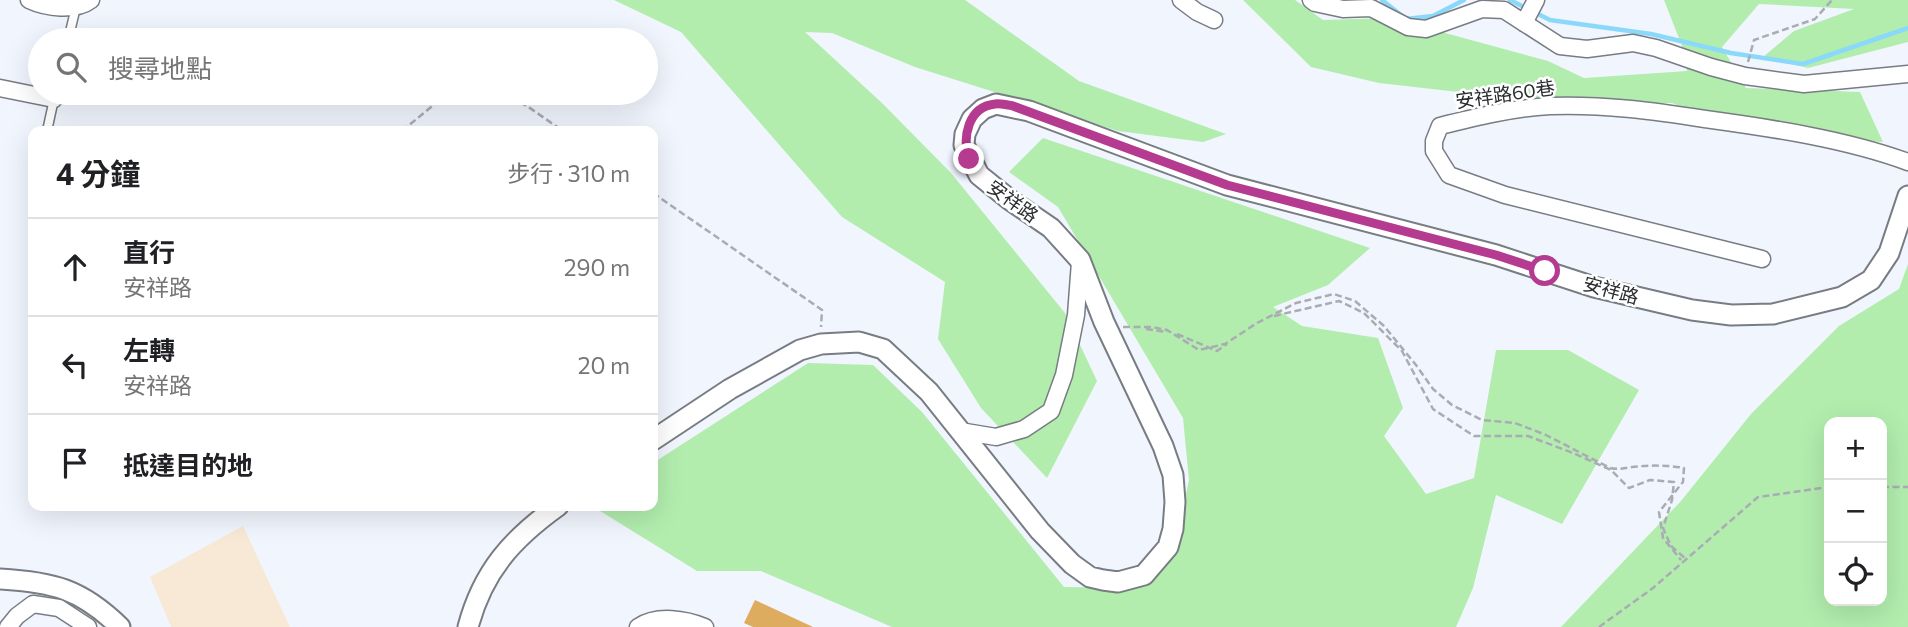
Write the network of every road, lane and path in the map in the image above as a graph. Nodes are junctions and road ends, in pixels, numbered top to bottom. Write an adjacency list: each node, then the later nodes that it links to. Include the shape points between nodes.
1 (29, 0): 6 (street, via 41,6)
2 (1181, 0): 7 (street)
3 (1311, 0): 8 (street, via 1343,9 1371,8 1408,27 1426,29 1482,9 1504,10)
4 (1536, 0): 8 (street)
5 (1832, 0): 11 (path, via 1815,19 1754,40)
6 (83, 3): 9 (lane)
7 (1214, 20)
8 (1524, 23): 11 (street, via 1560,47 1633,44)
9 (73, 28)
10 (1908, 74): 11 (street, via 1804,83)
11 (1745, 76)
12 (0, 88): 13 (street)
13 (28, 92)
14 (53, 105): 17 (lane)
15 (433, 105): 18 (path)
16 (525, 105): 19 (path)
17 (48, 126)
18 (408, 126)
19 (556, 126)
20 (1908, 162): 23 (street, 安祥路60巷, via 1762,127 1587,106 1485,115 1440,126 1434,141 1437,159 1449,175 1482,187)
21 (1908, 195): 24 (street, 安祥路, via 1889,253 1871,280 1842,297 1773,314 1731,315 1594,287 1496,255 1227,185 1013,106 983,108 965,134 967,152 979,175 1051,228)
22 (658, 196): 26 (path, via 822,310)
23 (1762, 259)
24 (1080, 260): 25 (street, 安祥路); 27 (street, via 1074,327 1051,411 1024,429 996,437)
25 (1111, 325): 27 (street, 安祥路, via 1172,475 1175,502 1168,547 1144,575 1118,582 1103,580 1072,564); 33 (path, via 1173,333 1217,351 1265,318 1339,301 1364,313 1402,351 1433,409 1475,436 1528,436 1611,470 1629,488 1650,480 1674,482 1663,528 1671,547); 34 (path, via 1167,330 1199,350 1225,344 1296,303 1334,294 1355,301 1452,405 1482,420 1515,424 1546,435 1610,468 1684,468 1683,482 1659,512 1663,538)
26 (821, 344): 27 (street, 安祥路, via 859,342 883,349 929,392); 28 (street, 安祥路, via 800,350 730,389)
27 (960, 431)
28 (658, 437)
29 (1887, 487): 30 (path)
30 (1908, 487)
31 (1824, 488): 33 (path, via 1758,496)
32 (551, 511): 39 (street, via 504,552 485,580)
33 (1686, 559): 42 (path)
34 (1681, 560)
35 (0, 579): 38 (street, via 40,582 80,596)
36 (8, 627): 37 (street, via 33,604 59,608)
37 (88, 627)
38 (120, 627)
39 (468, 627)
40 (638, 627): 41 (street, via 666,619)
41 (705, 627)
42 (1599, 627)

